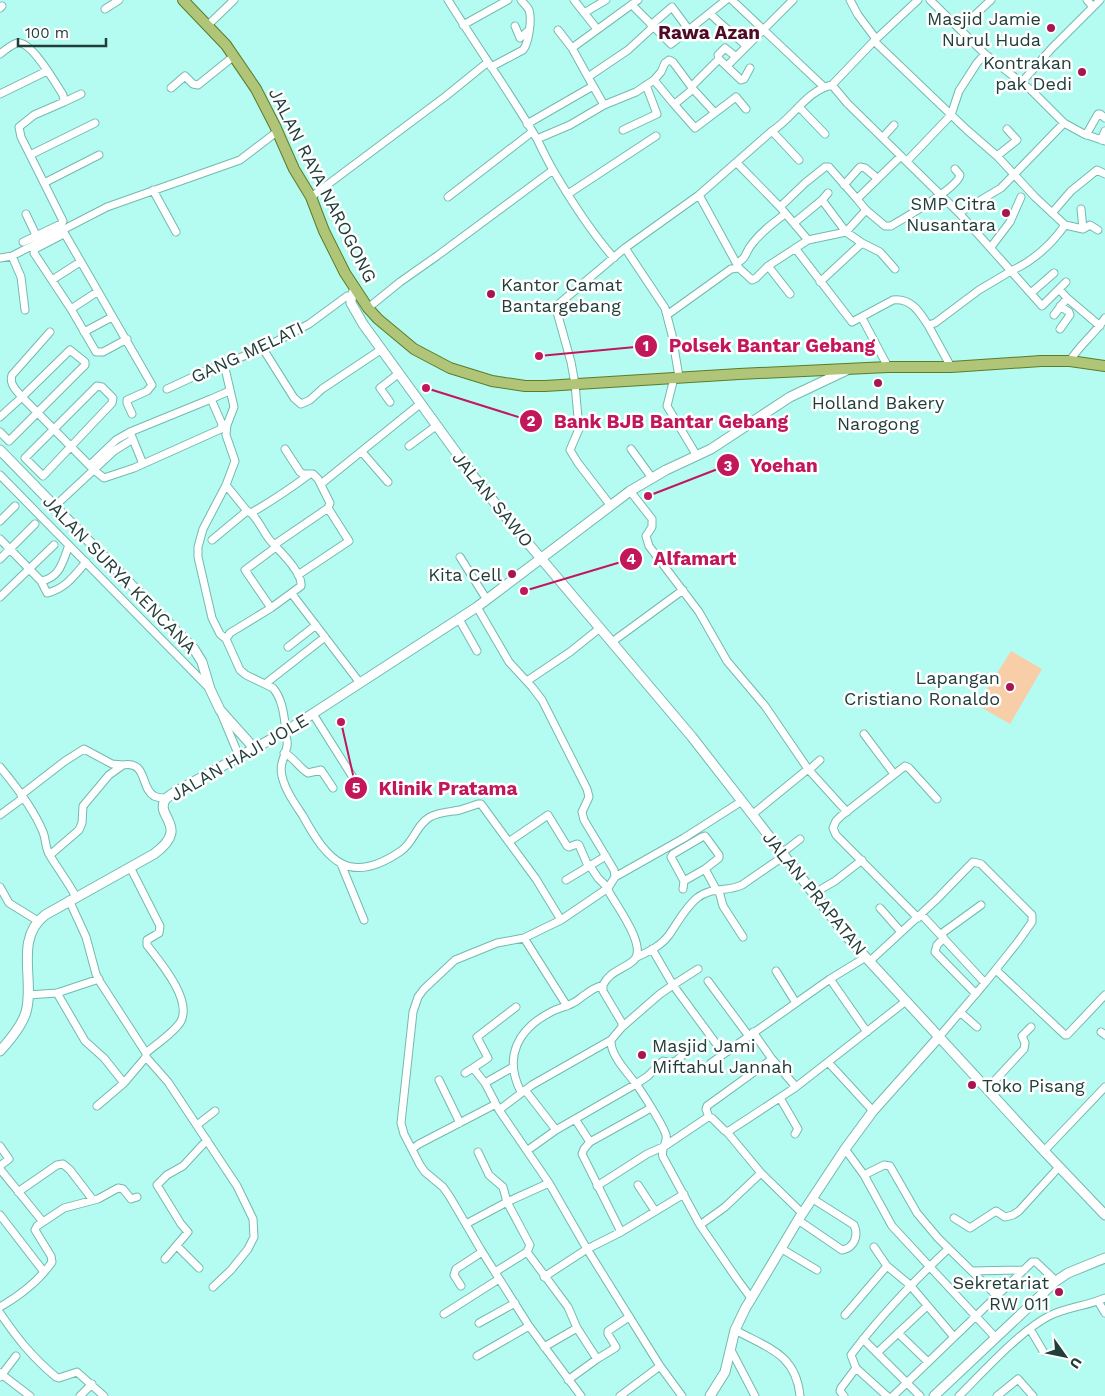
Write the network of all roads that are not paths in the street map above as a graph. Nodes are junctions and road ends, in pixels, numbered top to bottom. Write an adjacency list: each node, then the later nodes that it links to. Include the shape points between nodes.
1 (119, 0): 20 (street)
2 (183, 0): 24 (main road, JALAN RAYA NAROGONG)
3 (234, 0): 24 (street)
4 (448, 0): 23 (street)
5 (508, 0): 23 (street)
6 (521, 0): 29 (street, via 528,9)
7 (574, 0): 21 (street)
8 (606, 0): 21 (street)
9 (726, 0): 22 (street)
10 (732, 0): 32 (street)
11 (793, 0): 32 (street)
12 (850, 0): 34 (street)
13 (918, 0): 34 (street)
14 (930, 0): 27 (street)
15 (991, 0): 27 (street)
16 (1088, 0): 19 (street)
17 (1100, 0): 19 (street)
18 (635, 2): 26 (street); 28 (street)
19 (1093, 7): 49 (street)
20 (105, 9)
21 (584, 13): 28 (street)
22 (710, 13): 31 (street); 36 (street)
23 (463, 25): 43 (street)
24 (207, 26): 40 (main road, JALAN RAYA NAROGONG)
25 (515, 26): 29 (street, via 520,38)
26 (652, 26): 31 (street, via 671,44); 31 (street, via 672,7); 47 (street, via 628,50)
27 (961, 28): 39 (street)
28 (597, 29): 37 (street)
29 (529, 30): 43 (street, via 523,50)
30 (558, 30): 37 (street)
31 (689, 30)
32 (764, 30): 36 (street); 54 (street)
33 (26, 37): 35 (street)
34 (875, 40): 50 (street); 64 (street)
35 (19, 43): 38 (street); 46 (street, via 34,53)
36 (746, 46): 41 (street)
37 (572, 48): 47 (street)
38 (0, 54)
39 (985, 54): 49 (street); 64 (street, via 959,91)
40 (234, 56): 55 (street, via 198,85 185,76); 75 (main road, JALAN RAYA NAROGONG, via 256,89)
41 (735, 56): 42 (street, via 725,48 718,55); 44 (street)
42 (719, 59): 44 (street); 53 (street)
43 (490, 64): 68 (street); 102 (street)
44 (727, 66): 45 (street, via 741,80)
45 (750, 68)
46 (47, 71): 56 (street); 58 (street)
47 (588, 77): 51 (street)
48 (654, 80): 52 (street); 53 (street, via 665,63 671,60); 59 (street)
49 (1022, 83): 67 (street)
50 (832, 85): 54 (street); 79 (street, via 847,104)
51 (593, 86): 60 (street); 68 (street)
52 (646, 86): 60 (street); 71 (street, via 657,114)
53 (692, 87): 59 (street, via 676,104); 63 (street)
54 (824, 87): 61 (street)
55 (171, 88)
56 (0, 94)
57 (81, 94): 58 (street)
58 (64, 102): 82 (street, via 34,115 19,127)
59 (673, 103): 63 (street, via 695,128)
60 (604, 106): 80 (street)
61 (799, 107): 72 (street); 76 (street)
62 (746, 109): 63 (street, via 736,97)
63 (716, 113)
64 (951, 115): 85 (street); 87 (street)
65 (1105, 117): 77 (street, via 1098,114)
66 (95, 123): 82 (street)
67 (1064, 123): 77 (street); 91 (street)
68 (527, 124): 74 (street)
69 (894, 125): 79 (street)
70 (1007, 129): 85 (street, via 1017,140)
71 (623, 130)
72 (772, 130): 86 (street); 88 (street)
73 (1105, 131): 81 (street)
74 (532, 132): 80 (street); 101 (street)
75 (278, 134): 96 (street, via 226,167); 102 (main road, JALAN RAYA NAROGONG)
76 (825, 134)
77 (1086, 134): 81 (street)
78 (656, 136): 98 (street)
79 (883, 137): 84 (street)
80 (537, 139): 90 (street)
81 (1103, 140)
82 (30, 155): 94 (street)
83 (98, 155): 94 (street)
84 (901, 156): 87 (street); 93 (street)
85 (997, 156): 91 (street)
86 (799, 160)
87 (907, 162): 100 (street)
88 (737, 163): 99 (street); 107 (street)
89 (956, 169): 100 (street, via 960,178)
90 (553, 170): 98 (street); 145 (street)
91 (1014, 174): 109 (street, via 1000,188); 110 (street)
92 (1105, 174): 110 (street, via 1097,170 1071,191)
93 (877, 178): 95 (street, via 860,167); 104 (street)
94 (44, 183): 119 (street, via 62,223)
95 (844, 184): 104 (street); 107 (street, via 829,167 825,167 805,183)
96 (153, 190): 116 (street, via 107,207); 117 (street)
97 (828, 193): 105 (street)
98 (568, 194): 128 (street)
99 (699, 195): 124 (street); 130 (street)
100 (940, 195): 108 (street, via 888,227); 109 (street)
101 (448, 196)
102 (311, 197): 140 (main road, JALAN RAYA NAROGONG)
103 (1021, 197): 123 (street, via 1010,222)
104 (857, 199): 108 (street)
105 (822, 200): 112 (street); 118 (street)
106 (1081, 209): 114 (street)
107 (782, 210): 112 (street); 130 (street)
108 (866, 210): 118 (street)
109 (959, 212): 123 (street)
110 (1052, 213): 113 (street)
111 (26, 214): 119 (street)
112 (794, 223): 120 (street)
113 (1065, 225): 114 (street); 133 (street, via 1057,237 1028,263)
114 (1083, 229): 115 (street, via 1090,225)
115 (1098, 230)
116 (63, 232): 126 (street); 129 (street); 135 (street, via 34,251)
117 (176, 232)
118 (846, 232): 120 (street); 122 (street)
119 (36, 236): 121 (street)
120 (808, 240): 125 (street)
121 (23, 242)
122 (862, 243): 132 (street, via 880,252); 136 (street)
123 (992, 247): 133 (street)
124 (625, 248): 128 (street); 149 (street, via 662,302)
125 (795, 248): 131 (street); 136 (street)
126 (12, 256): 127 (street); 147 (street, via 21,277)
127 (0, 258)
128 (614, 258): 169 (street, via 558,307)
129 (80, 262): 135 (street); 139 (street)
130 (738, 265): 131 (street, via 752,280); 149 (street)
131 (768, 266): 142 (street)
132 (895, 269)
133 (1011, 271): 141 (street); 153 (street)
134 (1054, 273): 141 (street)
135 (52, 280): 146 (street)
136 (820, 282): 151 (street, via 852,322)
137 (1066, 282): 138 (street)
138 (1059, 289): 141 (street, via 1042,306); 143 (street)
139 (97, 292): 146 (street); 150 (street)
140 (353, 292): 145 (main road, JALAN RAYA NAROGONG); 159 (main road, JALAN SAWO, via 351,303 354,310); 162 (street, GANG MELATI, via 309,324 262,349)
141 (1031, 293)
142 (790, 294)
143 (1067, 298): 144 (street); 154 (street)
144 (1060, 306): 148 (street); 155 (street, via 1070,315)
145 (368, 308): 169 (main road, JALAN RAYA NAROGONG, via 414,349 450,368 516,385)
146 (70, 309): 157 (street)
147 (25, 310)
148 (1054, 315)
149 (667, 316): 168 (street)
150 (112, 317): 157 (street); 158 (street)
151 (862, 318): 153 (street, via 893,300 900,300 918,310); 164 (street)
152 (1105, 318): 154 (street)
153 (928, 325): 165 (street)
154 (1100, 326): 161 (street)
155 (1060, 329)
156 (50, 332): 172 (street, via 10,379)
157 (84, 332): 158 (street, via 99,353)
158 (127, 340): 177 (street, via 152,384 148,391 127,400)
159 (382, 349): 160 (street, via 301,404); 167 (main road, JALAN SAWO)
160 (265, 352)
161 (1070, 361): 163 (main road, JALAN RAYA NAROGONG); 165 (main road, JALAN RAYA NAROGONG)
162 (224, 364): 170 (street, GANG MELATI); 197 (street, via 234,407 226,435 235,461)
163 (1105, 366)
164 (888, 367): 165 (main road, JALAN RAYA NAROGONG); 166 (main road, JALAN RAYA NAROGONG)
165 (951, 367)
166 (849, 369): 168 (main road, JALAN RAYA NAROGONG); 190 (main road, JALAN SAWO, via 790,397)
167 (398, 374): 174 (street, via 380,388); 175 (main road, JALAN SAWO)
168 (676, 378): 169 (main road, JALAN RAYA NAROGONG); 190 (street, via 667,406)
169 (575, 384): 202 (street, via 579,430 571,453)
170 (167, 389)
171 (227, 392): 173 (street)
172 (22, 397): 176 (street); 176 (street, via 70,350 84,362 84,368); 178 (street)
173 (211, 399): 182 (street); 191 (street, via 222,424 221,429)
174 (390, 402)
175 (420, 404): 179 (main road, JALAN SAWO); 189 (street)
176 (37, 413): 180 (street); 181 (street, via 9,441)
177 (132, 414)
178 (0, 417)
179 (436, 426): 184 (street); 214 (main road, JALAN SAWO)
180 (54, 430): 185 (street); 185 (street, via 25,458 43,476); 185 (street, via 97,386 102,387 114,400)
181 (0, 432)
182 (130, 432): 183 (street); 192 (street, via 116,440)
183 (133, 439): 191 (street); 192 (street)
184 (409, 446)
185 (72, 447): 192 (street)
186 (631, 449): 195 (street)
187 (0, 450): 201 (main road, JALAN SURYA KENCANA)
188 (285, 450): 193 (street, via 300,472)
189 (362, 452): 196 (street); 198 (street)
190 (697, 456): 195 (main road, JALAN SAWO)
191 (143, 464): 192 (street, via 104,478)
192 (92, 467): 201 (street)
193 (310, 474): 198 (street); 204 (street)
194 (0, 475): 210 (street)
195 (652, 478): 199 (main road, JALAN SAWO)
196 (388, 482)
197 (226, 484): 204 (street); 230 (street, via 203,529 198,557 212,618)
198 (321, 484): 203 (street, via 330,500)
199 (630, 492): 202 (main road, JALAN SAWO); 220 (street, via 652,520 646,540)
200 (15, 506): 205 (street)
201 (55, 506): 237 (main road, JALAN SURYA KENCANA, via 194,649 202,662)
202 (611, 506): 214 (main road, JALAN SAWO)
203 (328, 508): 211 (street); 218 (street, via 350,540)
204 (249, 512): 208 (street); 211 (street)
205 (0, 521)
206 (35, 524): 212 (street)
207 (0, 539): 212 (street)
208 (212, 540)
209 (54, 545): 217 (street)
210 (69, 545): 216 (street); 219 (street, via 55,576)
211 (275, 546): 218 (street); 225 (street, via 245,570)
212 (10, 549): 215 (street); 217 (street)
213 (460, 557): 223 (street)
214 (542, 558): 223 (main road, JALAN HAJI JOLE); 228 (main road, JALAN PRAPATAN)
215 (0, 559)
216 (86, 562): 219 (street, via 66,585 56,590 46,594); 237 (street)
217 (28, 568): 219 (street); 222 (street)
218 (298, 574): 221 (street, via 302,583)
219 (41, 581)
220 (683, 590): 231 (street); 248 (street, via 727,661 765,706)
221 (292, 594): 225 (street); 227 (street)
222 (0, 597)
223 (487, 600): 224 (main road, JALAN HAJI JOLE)
224 (477, 607): 226 (main road, JALAN HAJI JOLE); 234 (street, via 509,662)
225 (271, 608): 230 (street, via 230,632)
226 (459, 619): 233 (street); 235 (main road, JALAN HAJI JOLE)
227 (316, 625): 229 (street); 232 (street)
228 (600, 628): 231 (main road, JALAN PRAPATAN); 234 (street)
229 (325, 637): 235 (street); 236 (street)
230 (226, 639): 236 (street, via 242,673)
231 (612, 642): 255 (main road, JALAN PRAPATAN)
232 (288, 647)
233 (477, 651)
234 (527, 681): 263 (street, via 542,700 587,789 589,797 582,812 584,820)
235 (360, 683): 239 (main road, JALAN HAJI JOLE)
236 (265, 684): 240 (street, via 273,688 282,706)
237 (210, 689): 238 (main road, JALAN SURYA KENCANA)
238 (220, 710): 242 (main road, JALAN SURYA KENCANA); 244 (street, JALAN SURYA KENCANA)
239 (313, 714): 240 (main road, JALAN HAJI JOLE); 251 (street)
240 (285, 731): 242 (main road, JALAN HAJI JOLE); 243 (street, via 287,746)
241 (864, 734): 249 (street)
242 (254, 748): 244 (main road, JALAN HAJI JOLE)
243 (284, 753): 250 (street, via 308,773 321,770); 265 (street, via 281,769 287,788 319,845)
244 (239, 756): 253 (main road, JALAN HAJI JOLE)
245 (820, 760): 248 (street)
246 (123, 765): 252 (street, via 112,764 84,749); 253 (street, via 136,766 151,794); 262 (street, via 109,775 83,806 80,830)
247 (0, 767): 252 (street)
248 (808, 770): 256 (street); 257 (street)
249 (894, 774): 254 (street, via 904,766 908,767); 256 (street)
250 (333, 788)
251 (359, 788)
252 (22, 796): 258 (street); 262 (street, via 43,831)
253 (166, 798): 267 (main road, JALAN HAJI JOLE, via 164,806 171,828 169,839 159,850)
254 (937, 799)
255 (742, 801): 257 (main road, JALAN PRAPATAN); 269 (street)
256 (847, 812): 264 (street, via 836,822 833,830)
257 (753, 814): 261 (main road, JALAN PRAPATAN)
258 (0, 816)
259 (800, 839): 261 (street)
260 (510, 841): 265 (street, via 485,808 478,804 430,817 402,850 382,862 353,867); 266 (street, via 548,815 567,846 577,844); 282 (street)
261 (783, 854): 275 (street, via 742,885); 276 (main road, JALAN PRAPATAN)
262 (50, 855): 277 (street, via 70,884)
263 (606, 856): 266 (street); 269 (street)
264 (862, 860): 276 (street); 280 (street)
265 (341, 864): 281 (street)
266 (589, 866): 270 (street); 273 (street)
267 (130, 867): 277 (main road, JALAN HAJI JOLE); 319 (street, via 160,926 159,933 147,940 147,945 172,980 183,1010 178,1025)
268 (705, 869): 271 (street); 271 (street, via 719,855 708,838 702,837 671,857); 275 (street)
269 (614, 877): 273 (street)
270 (566, 880)
271 (684, 881): 274 (street)
272 (0, 887): 283 (street, via 10,903)
273 (608, 888): 282 (street); 289 (street, via 638,946)
274 (683, 889)
275 (718, 891): 287 (street, via 723,906); 288 (street, via 705,893 690,904 668,936)
276 (813, 894): 290 (main road, JALAN PRAPATAN)
277 (72, 899): 283 (main road, JALAN HAJI JOLE); 294 (street)
278 (981, 905): 285 (street)
279 (880, 908): 284 (street)
280 (920, 916): 284 (street); 285 (street); 292 (street, via 972,863 981,864 1033,917)
281 (364, 920)
282 (561, 920): 286 (street)
283 (38, 922): 302 (main road, JALAN HAJI JOLE, via 27,947)
284 (901, 932): 290 (street)
285 (942, 936): 297 (street); 301 (street, via 936,952)
286 (524, 938): 306 (street); 351 (street, via 496,943 455,960 418,997 413,1012 401,1117 402,1128)
287 (743, 938)
288 (652, 950): 289 (street); 299 (street)
289 (637, 957): 298 (street, via 614,972)
290 (868, 959): 295 (street); 304 (main road, JALAN PRAPATAN)
291 (698, 969): 299 (street)
292 (996, 970): 297 (street); 303 (street, via 1065,1035)
293 (776, 971): 305 (street)
294 (98, 979): 300 (street); 319 (street)
295 (830, 979): 305 (street); 312 (street)
296 (708, 981): 313 (street)
297 (985, 983): 301 (street)
298 (603, 985): 306 (street); 309 (street)
299 (673, 985): 309 (street); 318 (street)
300 (57, 993): 302 (street); 327 (street, via 85,1041)
301 (976, 994): 308 (street)
302 (28, 995): 317 (main road, JALAN HAJI JOLE, via 25,1014)
303 (1103, 1000)
304 (906, 1001): 312 (street); 314 (main road, JALAN PRAPATAN)
305 (796, 1003): 313 (street)
306 (568, 1006): 323 (street, via 546,1015 523,1033)
307 (516, 1007): 324 (street, via 477,1037 488,1058)
308 (960, 1012): 311 (street); 314 (street)
309 (622, 1027): 315 (street)
310 (1031, 1027): 332 (street, via 1022,1036 1024,1049)
311 (977, 1028)
312 (868, 1032): 321 (street)
313 (751, 1034): 318 (street); 320 (street)
314 (939, 1037): 332 (main road, JALAN PRAPATAN); 339 (main road)
315 (611, 1040): 329 (street, via 615,1056); 333 (street)
316 (688, 1050): 329 (street, via 674,1062 663,1061)
317 (0, 1051)
318 (723, 1053): 322 (street)
319 (146, 1055): 327 (street); 343 (street)
320 (772, 1059): 330 (street); 340 (street, via 707,1106)
321 (828, 1062): 330 (street); 339 (street)
322 (711, 1063)
323 (512, 1067): 328 (street); 333 (street, via 517,1084)
324 (474, 1068): 325 (street); 328 (street)
325 (465, 1073)
326 (439, 1080): 342 (street)
327 (124, 1083): 335 (street)
328 (485, 1083): 336 (street)
329 (636, 1084): 337 (street); 341 (street)
330 (796, 1087): 334 (street)
331 (1105, 1087): 354 (street)
332 (987, 1089): 354 (main road, JALAN PRAPATAN)
333 (523, 1091): 336 (street); 344 (street)
334 (780, 1098): 345 (street); 346 (street, via 798,1129)
335 (97, 1106)
336 (497, 1107): 342 (street); 353 (street)
337 (651, 1108): 348 (street); 350 (street, via 666,1136)
338 (215, 1111): 343 (street)
339 (873, 1111): 352 (main road)
340 (709, 1117): 345 (street); 350 (street)
341 (575, 1119): 344 (street); 348 (street)
342 (460, 1123): 351 (street)
343 (197, 1125): 347 (street)
344 (556, 1130): 353 (street)
345 (727, 1132): 358 (street)
346 (795, 1134)
347 (206, 1140): 378 (street, via 183,1166 157,1185 188,1232); 399 (street, via 237,1186 253,1219 255,1231 248,1249)
348 (590, 1142): 362 (street, via 582,1154)
349 (0, 1146): 356 (street, via 9,1159)
350 (665, 1146): 362 (street); 364 (street, via 663,1157)
351 (412, 1149): 375 (street, via 425,1172 443,1187)
352 (845, 1149): 359 (street); 366 (main road)
353 (528, 1150): 360 (street)
354 (1044, 1151): 357 (main road, JALAN PRAPATAN)
355 (478, 1152): 368 (street, via 489,1175 503,1187)
356 (0, 1167): 363 (street)
357 (1059, 1167): 371 (main road, JALAN PRAPATAN); 373 (street, via 1013,1215 1005,1217 996,1211 970,1228)
358 (761, 1173): 372 (street); 376 (street, via 725,1207)
359 (864, 1175): 382 (street, via 884,1164 890,1166 917,1213); 388 (street, via 892,1226)
360 (549, 1183): 368 (street); 381 (street)
361 (638, 1185): 369 (street)
362 (598, 1186): 377 (street)
363 (18, 1192): 367 (street, via 63,1164); 374 (street)
364 (684, 1194): 369 (street); 376 (street)
365 (137, 1196): 367 (street, via 131,1199 119,1188)
366 (813, 1199): 372 (main road); 372 (street, via 854,1225 856,1236 852,1245 842,1250)
367 (93, 1200): 374 (street, via 64,1208)
368 (507, 1202): 375 (street); 384 (street, via 530,1243)
369 (655, 1211): 377 (street)
370 (0, 1215): 393 (street)
371 (1105, 1215)
372 (801, 1217): 380 (main road)
373 (954, 1218)
374 (43, 1222): 393 (street, via 35,1230 53,1259)
375 (466, 1224): 383 (street)
376 (700, 1225): 402 (street)
377 (621, 1232): 381 (street)
378 (178, 1246): 386 (street); 389 (street)
379 (874, 1247): 387 (street)
380 (782, 1248): 390 (street); 402 (main road)
381 (587, 1249): 395 (street); 412 (street)
382 (948, 1249): 388 (street); 392 (street)
383 (482, 1252): 394 (street); 400 (street, via 456,1269 454,1275)
384 (527, 1252): 394 (street); 395 (street)
385 (1105, 1258): 397 (main road, via 1068,1272)
386 (165, 1260)
387 (887, 1266): 398 (street); 410 (street)
388 (930, 1266): 398 (street); 411 (street)
389 (199, 1268)
390 (817, 1270)
391 (1024, 1270): 392 (street); 397 (street, via 1035,1262); 401 (street)
392 (972, 1271): 401 (street)
393 (44, 1272): 406 (street, via 18,1296)
394 (495, 1272): 396 (street)
395 (544, 1277): 415 (street, via 568,1307)
396 (500, 1279): 404 (street); 409 (street)
397 (1056, 1281): 420 (main road)
398 (910, 1285): 405 (street); 421 (street)
399 (213, 1286)
400 (461, 1286)
401 (997, 1296): 411 (street)
402 (751, 1298): 416 (main road)
403 (1101, 1300): 407 (street); 417 (street, via 1055,1314)
404 (515, 1303): 413 (street); 414 (street)
405 (927, 1306): 418 (street); 419 (street)
406 (0, 1307)
407 (1105, 1312)
408 (0, 1313): 434 (street, via 20,1342 56,1377 77,1372)
409 (444, 1314)
410 (845, 1314)
411 (976, 1316): 419 (street); 420 (street)
412 (630, 1317): 428 (street, via 608,1331 616,1347); 430 (street)
413 (478, 1323)
414 (529, 1326): 422 (street); 427 (street)
415 (577, 1328): 422 (street); 428 (street)
416 (735, 1330): 423 (main road); 444 (street, via 782,1355 794,1374)
417 (1030, 1330): 424 (street); 449 (street)
418 (898, 1333): 425 (street); 429 (street)
419 (954, 1337): 429 (street)
420 (996, 1338): 448 (main road)
421 (863, 1339): 425 (street); 431 (street, via 851,1356)
422 (544, 1347): 433 (street)
423 (731, 1350): 442 (main road, via 726,1372); 443 (street)
424 (1043, 1351)
425 (877, 1353): 435 (street)
426 (16, 1356): 432 (street)
427 (477, 1356)
428 (597, 1359): 433 (street)
429 (928, 1362): 435 (street)
430 (660, 1366): 440 (street); 441 (street)
431 (856, 1368): 445 (street, via 841,1388); 446 (street)
432 (1, 1375): 436 (street)
433 (568, 1380): 439 (street)
434 (92, 1384): 437 (street); 438 (street)
435 (905, 1385): 446 (street); 447 (street)
436 (30, 1396)
437 (80, 1396)
438 (104, 1396)
439 (581, 1396)
440 (620, 1396)
441 (682, 1396)
442 (710, 1396)
443 (755, 1396)
444 (800, 1396)
445 (844, 1396)
446 (892, 1396)
447 (920, 1396)
448 (934, 1396)
449 (959, 1396)
450 (998, 1396): 451 (street, via 1016,1380 1020,1380)
451 (1033, 1396)

